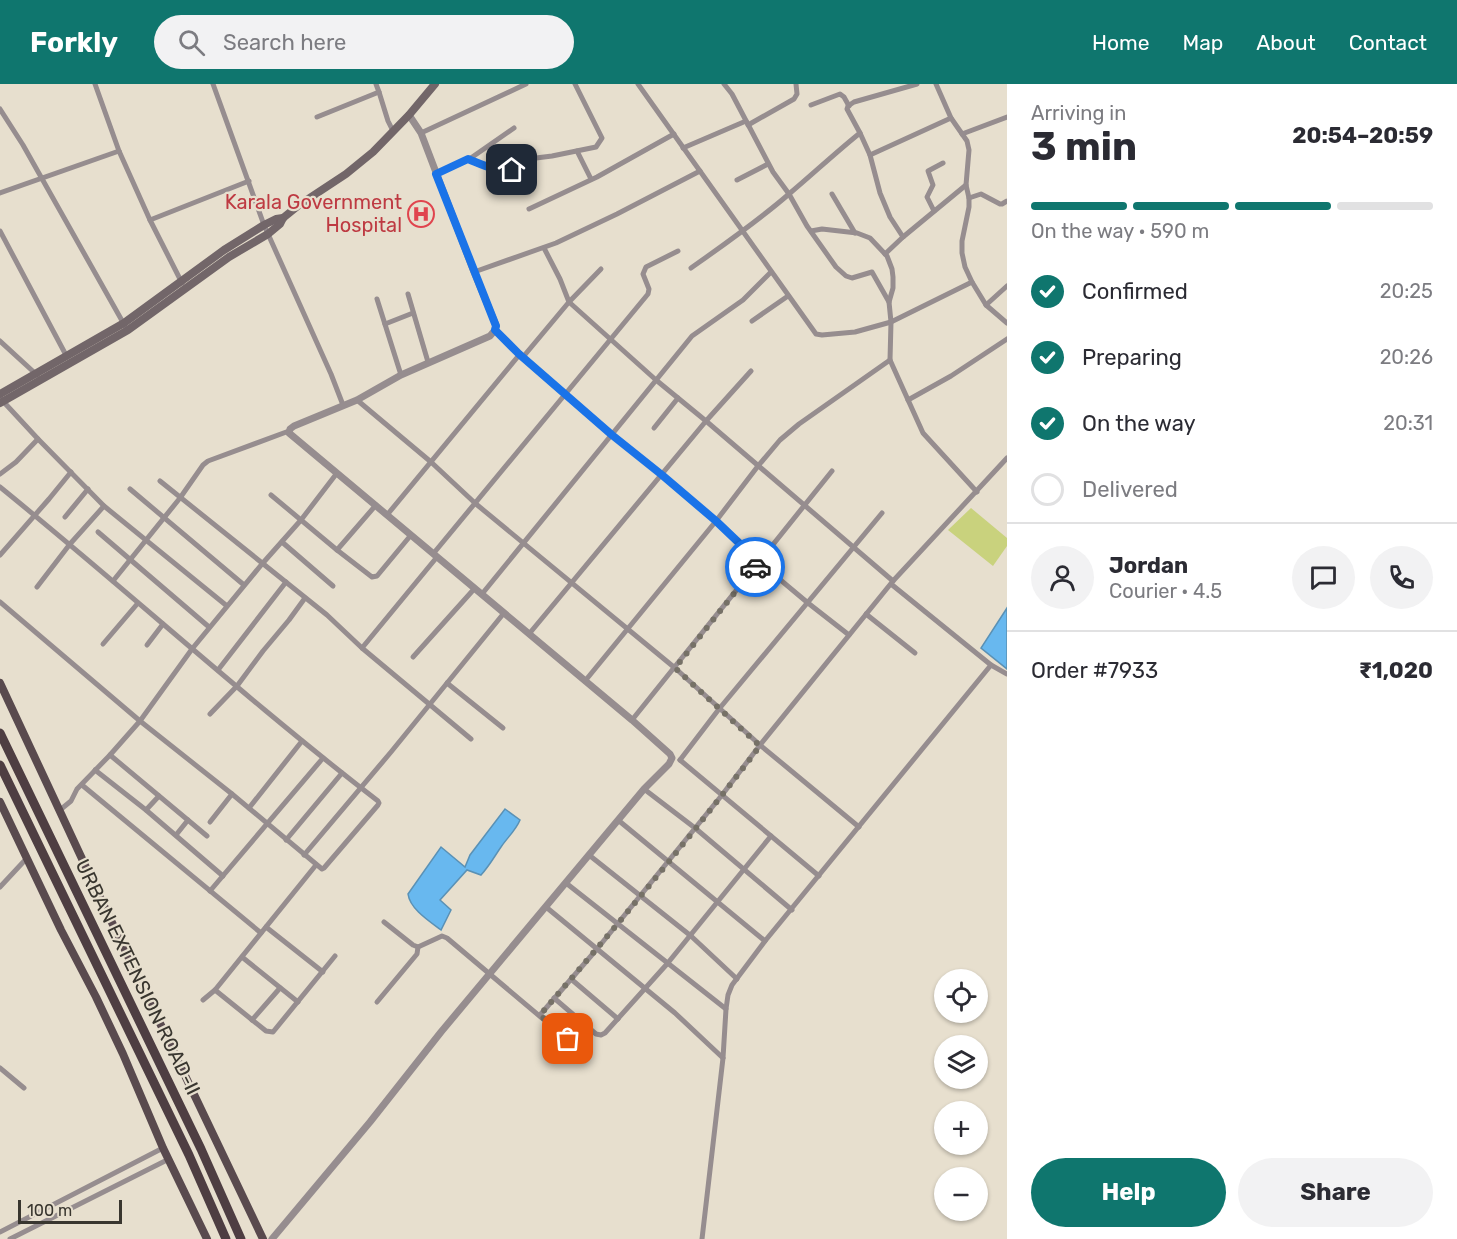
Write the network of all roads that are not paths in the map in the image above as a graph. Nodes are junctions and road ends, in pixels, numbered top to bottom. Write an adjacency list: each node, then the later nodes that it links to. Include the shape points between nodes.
1 (96, 84): 28 (street)
2 (213, 84): 39 (street)
3 (375, 84): 12 (street)
4 (435, 84): 16 (main road)
5 (526, 84): 23 (street)
6 (575, 84): 29 (street, via 602,138 596,147)
7 (638, 84): 25 (street)
8 (724, 84): 20 (street)
9 (796, 84): 20 (street, via 794,99)
10 (917, 84): 14 (street)
11 (936, 84): 19 (street)
12 (379, 92): 17 (street); 22 (street)
13 (811, 105): 14 (street, via 840,94)
14 (849, 105): 24 (street, via 847,109)
15 (0, 109): 36 (street)
16 (409, 115): 22 (main road); 23 (street)
17 (317, 117)
18 (1007, 117): 26 (street)
19 (951, 118): 26 (street); 30 (street)
20 (747, 123): 27 (street); 33 (street)
21 (514, 128): 31 (street)
22 (393, 131): 48 (main road, via 346,174)
23 (421, 133): 35 (street)
24 (860, 133): 30 (street); 42 (street)
25 (674, 134): 27 (street); 37 (street)
26 (962, 134): 40 (street, via 969,150)
27 (683, 148): 34 (street)
28 (119, 151): 36 (street); 49 (street)
29 (577, 152): 31 (street, via 536,158 503,171); 37 (street)
30 (870, 155): 56 (street, via 880,193)
31 (468, 159): 35 (street)
32 (943, 163): 47 (street, via 928,171 933,185 927,198)
33 (768, 164): 38 (street); 42 (street)
34 (700, 171): 52 (street); 57 (street)
35 (436, 174): 62 (street)
36 (41, 179): 41 (street); 78 (street)
37 (591, 179): 46 (street)
38 (736, 180)
39 (249, 181): 49 (street); 50 (street)
40 (966, 185): 44 (street); 47 (street)
41 (0, 193)
42 (789, 194): 52 (street); 53 (street)
43 (832, 195): 54 (street)
44 (969, 198): 45 (street, via 981,194 1000,204); 64 (street, via 962,253)
45 (1007, 201)
46 (529, 208)
47 (934, 212): 56 (street)
48 (283, 218): 50 (main road); 55 (main road)
49 (150, 220): 65 (street)
50 (264, 225): 55 (street); 65 (main road, via 224,250)
51 (0, 231): 84 (street)
52 (742, 231): 60 (street); 63 (street)
53 (811, 231): 54 (street); 71 (street, via 846,276 872,272)
54 (855, 233): 59 (street, via 870,238)
55 (268, 234): 65 (main road); 97 (street)
56 (903, 237): 59 (street)
57 (544, 248): 62 (street); 70 (street)
58 (678, 251): 81 (street, via 646,267 643,274 648,294)
59 (885, 254): 71 (street, via 893,277)
60 (691, 268)
61 (601, 269): 70 (street)
62 (474, 272): 79 (street)
63 (771, 272): 68 (street); 91 (street, via 742,300 692,336)
64 (972, 282): 72 (street); 75 (street)
65 (183, 284): 78 (main road)
66 (1007, 286): 72 (street)
67 (408, 294): 73 (street)
68 (788, 296): 74 (street); 75 (street, via 819,335 855,332)
69 (377, 299): 77 (street)
70 (569, 302): 81 (street); 83 (street)
71 (889, 302): 75 (street)
72 (986, 304): 76 (street)
73 (413, 314): 77 (street); 86 (street)
74 (752, 321)
75 (891, 322): 85 (street)
76 (1007, 323)
77 (385, 324): 89 (street)
78 (126, 327): 84 (main road)
79 (495, 330): 83 (street); 86 (street, via 490,336)
80 (1007, 339): 96 (street)
81 (611, 340): 91 (street); 92 (street)
82 (0, 341): 88 (street)
83 (521, 355): 92 (street); 104 (street)
84 (68, 360): 88 (main road); 90 (main road)
85 (890, 360): 96 (street); 105 (street, via 799,424)
86 (428, 362): 89 (street)
87 (751, 371): 98 (street)
88 (36, 373): 90 (street); 94 (main road)
89 (401, 375): 95 (street)
90 (42, 380): 94 (main road)
91 (656, 380): 93 (street); 101 (street)
92 (566, 394): 101 (street); 118 (street)
93 (678, 398): 98 (street); 99 (street)
94 (1, 399): 102 (street)
95 (357, 400): 97 (street); 104 (street)
96 (908, 400): 115 (street, via 923,433)
97 (343, 405): 100 (street)
98 (706, 421): 105 (street); 110 (street)
99 (654, 428)
100 (289, 431): 108 (street); 117 (street, via 208,461)
101 (612, 435): 110 (street); 133 (street)
102 (38, 440): 107 (street); 109 (street)
103 (1007, 458): 115 (street)
104 (431, 462): 118 (street); 124 (street)
105 (758, 466): 119 (street); 128 (street)
106 (832, 471): 119 (street)
107 (71, 472): 113 (street); 123 (street)
108 (337, 473): 120 (street); 127 (street)
109 (0, 474)
110 (662, 475): 128 (street); 145 (street)
111 (160, 481): 117 (street)
112 (0, 487): 123 (street)
113 (88, 489): 121 (street); 125 (street)
114 (130, 489): 126 (street)
115 (977, 492): 144 (street)
116 (271, 495): 127 (street)
117 (180, 498): 126 (street); 141 (street)
118 (476, 504): 133 (street); 138 (street)
119 (804, 504): 135 (street); 140 (street)
120 (376, 505): 124 (street); 136 (street)
121 (104, 506): 131 (street); 134 (street)
122 (882, 513): 135 (street)
123 (35, 515): 134 (street); 137 (street)
124 (387, 515): 130 (street)
125 (65, 517)
126 (164, 518): 131 (street); 146 (street)
127 (301, 520): 132 (street); 136 (street)
128 (716, 521): 140 (street); 160 (street)
129 (98, 532): 139 (street)
130 (411, 535): 136 (street, via 375,577); 138 (street)
131 (147, 539): 139 (street); 155 (street)
132 (282, 542): 141 (street); 147 (street)
133 (523, 543): 145 (street); 150 (street)
134 (69, 544): 142 (street); 148 (street)
135 (853, 547): 144 (street); 154 (street)
136 (338, 550)
137 (0, 555)
138 (435, 555): 149 (street); 165 (street)
139 (130, 560): 142 (street); 159 (street)
140 (759, 562): 154 (street); 170 (street)
141 (262, 564): 143 (street); 146 (street)
142 (113, 581): 153 (street)
143 (286, 582): 151 (street); 171 (street)
144 (892, 582): 157 (street); 169 (street)
145 (572, 583): 160 (street); 161 (street)
146 (244, 585): 155 (street)
147 (333, 586)
148 (37, 587)
149 (475, 588): 150 (street); 168 (street)
150 (482, 594): 156 (street)
151 (305, 598): 165 (street); 176 (street)
152 (0, 602): 181 (street)
153 (138, 603): 158 (street); 163 (street)
154 (808, 603): 162 (street); 178 (street)
155 (227, 606): 159 (street)
156 (504, 613): 161 (street); 175 (street)
157 (866, 614): 162 (street); 167 (street)
158 (163, 624): 164 (street); 166 (street)
159 (209, 627): 166 (street)
160 (628, 630): 170 (street); 173 (street)
161 (529, 634): 173 (street)
162 (849, 635): 186 (street)
163 (103, 644)
164 (147, 645)
165 (362, 648): 177 (street)
166 (192, 649): 171 (street); 181 (street)
167 (915, 653)
168 (413, 657)
169 (991, 665): 172 (street); 208 (street)
170 (675, 668): 178 (street); 180 (street)
171 (218, 670): 176 (street)
172 (1007, 674)
173 (585, 681): 180 (street)
174 (0, 682): 202 (main road)
175 (447, 683): 177 (street); 182 (street)
176 (237, 686): 179 (street); 185 (street)
177 (429, 705): 184 (street); 195 (street)
178 (719, 709): 186 (street); 190 (street)
179 (210, 714)
180 (632, 720): 189 (street)
181 (140, 721): 187 (street); 197 (street)
182 (503, 728)
183 (0, 733): 265 (highway, URBAN EXTENSION ROAD-II)
184 (471, 739)
185 (302, 741): 188 (street); 201 (street)
186 (760, 746): 198 (street); 208 (street)
187 (110, 755): 192 (street); 199 (street)
188 (323, 758): 193 (street); 207 (street)
189 (672, 758): 190 (street); 196 (street)
190 (680, 760): 198 (street)
191 (0, 765): 264 (highway, URBAN EXTENSION ROAD-II)
192 (95, 770): 194 (street); 203 (street)
193 (342, 773): 195 (street); 213 (street)
194 (82, 785): 202 (street); 224 (street)
195 (361, 788): 214 (street); 218 (street, via 378,805 324,868)
196 (644, 789): 205 (street); 209 (street)
197 (232, 794): 201 (street); 206 (street)
198 (722, 795): 209 (street); 212 (street)
199 (159, 796): 203 (street); 204 (street)
200 (0, 802): 216 (main road)
201 (249, 808): 207 (street)
202 (60, 810): 266 (main road)
203 (146, 810): 210 (street)
204 (188, 820): 210 (street); 211 (street)
205 (618, 820): 215 (street); 217 (street)
206 (210, 822)
207 (268, 824): 213 (street); 220 (street)
208 (859, 827): 221 (street)
209 (695, 828): 217 (street); 219 (street)
210 (176, 835): 220 (street)
211 (207, 836)
212 (771, 836): 219 (street); 221 (street)
213 (286, 840): 214 (street)
214 (304, 855): 218 (street)
215 (589, 855): 222 (street); 225 (street)
216 (27, 858): 223 (street); 259 (main road, via 123,1054)
217 (668, 861): 225 (street); 226 (street)
218 (316, 865): 231 (street)
219 (744, 869): 226 (street); 228 (street)
220 (222, 876): 224 (street)
221 (819, 876): 228 (street)
222 (566, 883): 227 (street); 230 (street)
223 (0, 887)
224 (210, 891): 232 (street)
225 (640, 896): 230 (street); 233 (street)
226 (718, 902): 233 (street); 234 (street)
227 (546, 908): 236 (street); 241 (street)
228 (792, 910): 234 (street)
229 (384, 922): 235 (street)
230 (618, 924): 236 (street); 239 (street)
231 (266, 927): 232 (street); 240 (street)
232 (261, 933): 238 (street)
233 (691, 936): 239 (street); 243 (street)
234 (765, 941): 243 (street)
235 (418, 947): 241 (street, via 444,936); 250 (street, via 417,954)
236 (597, 949): 242 (street); 245 (street)
237 (335, 956): 240 (street)
238 (242, 957): 244 (street); 246 (street)
239 (667, 964): 245 (street); 251 (street)
240 (323, 972): 249 (street)
241 (490, 975): 252 (street); 267 (street)
242 (571, 979): 247 (street); 253 (street)
243 (737, 979): 251 (street)
244 (280, 988): 249 (street); 254 (street)
245 (646, 989): 253 (street); 256 (street)
246 (215, 990): 248 (street); 254 (street)
247 (554, 998): 252 (street); 253 (street, via 596,1034 605,1033)
248 (203, 1000)
249 (298, 1002): 254 (street, via 273,1032)
250 (377, 1002)
251 (726, 1009): 256 (street)
252 (540, 1015): 255 (street)
253 (618, 1019)
254 (252, 1020)
255 (581, 1051)
256 (723, 1058): 268 (street)
257 (0, 1068): 258 (street)
258 (24, 1088)
259 (163, 1148): 260 (main road); 261 (street)
260 (169, 1159): 262 (street); 263 (main road)
261 (0, 1232)
262 (10, 1239)
263 (207, 1239)
264 (226, 1239)
265 (241, 1239)
266 (263, 1239)
267 (272, 1239)
268 (702, 1239)

